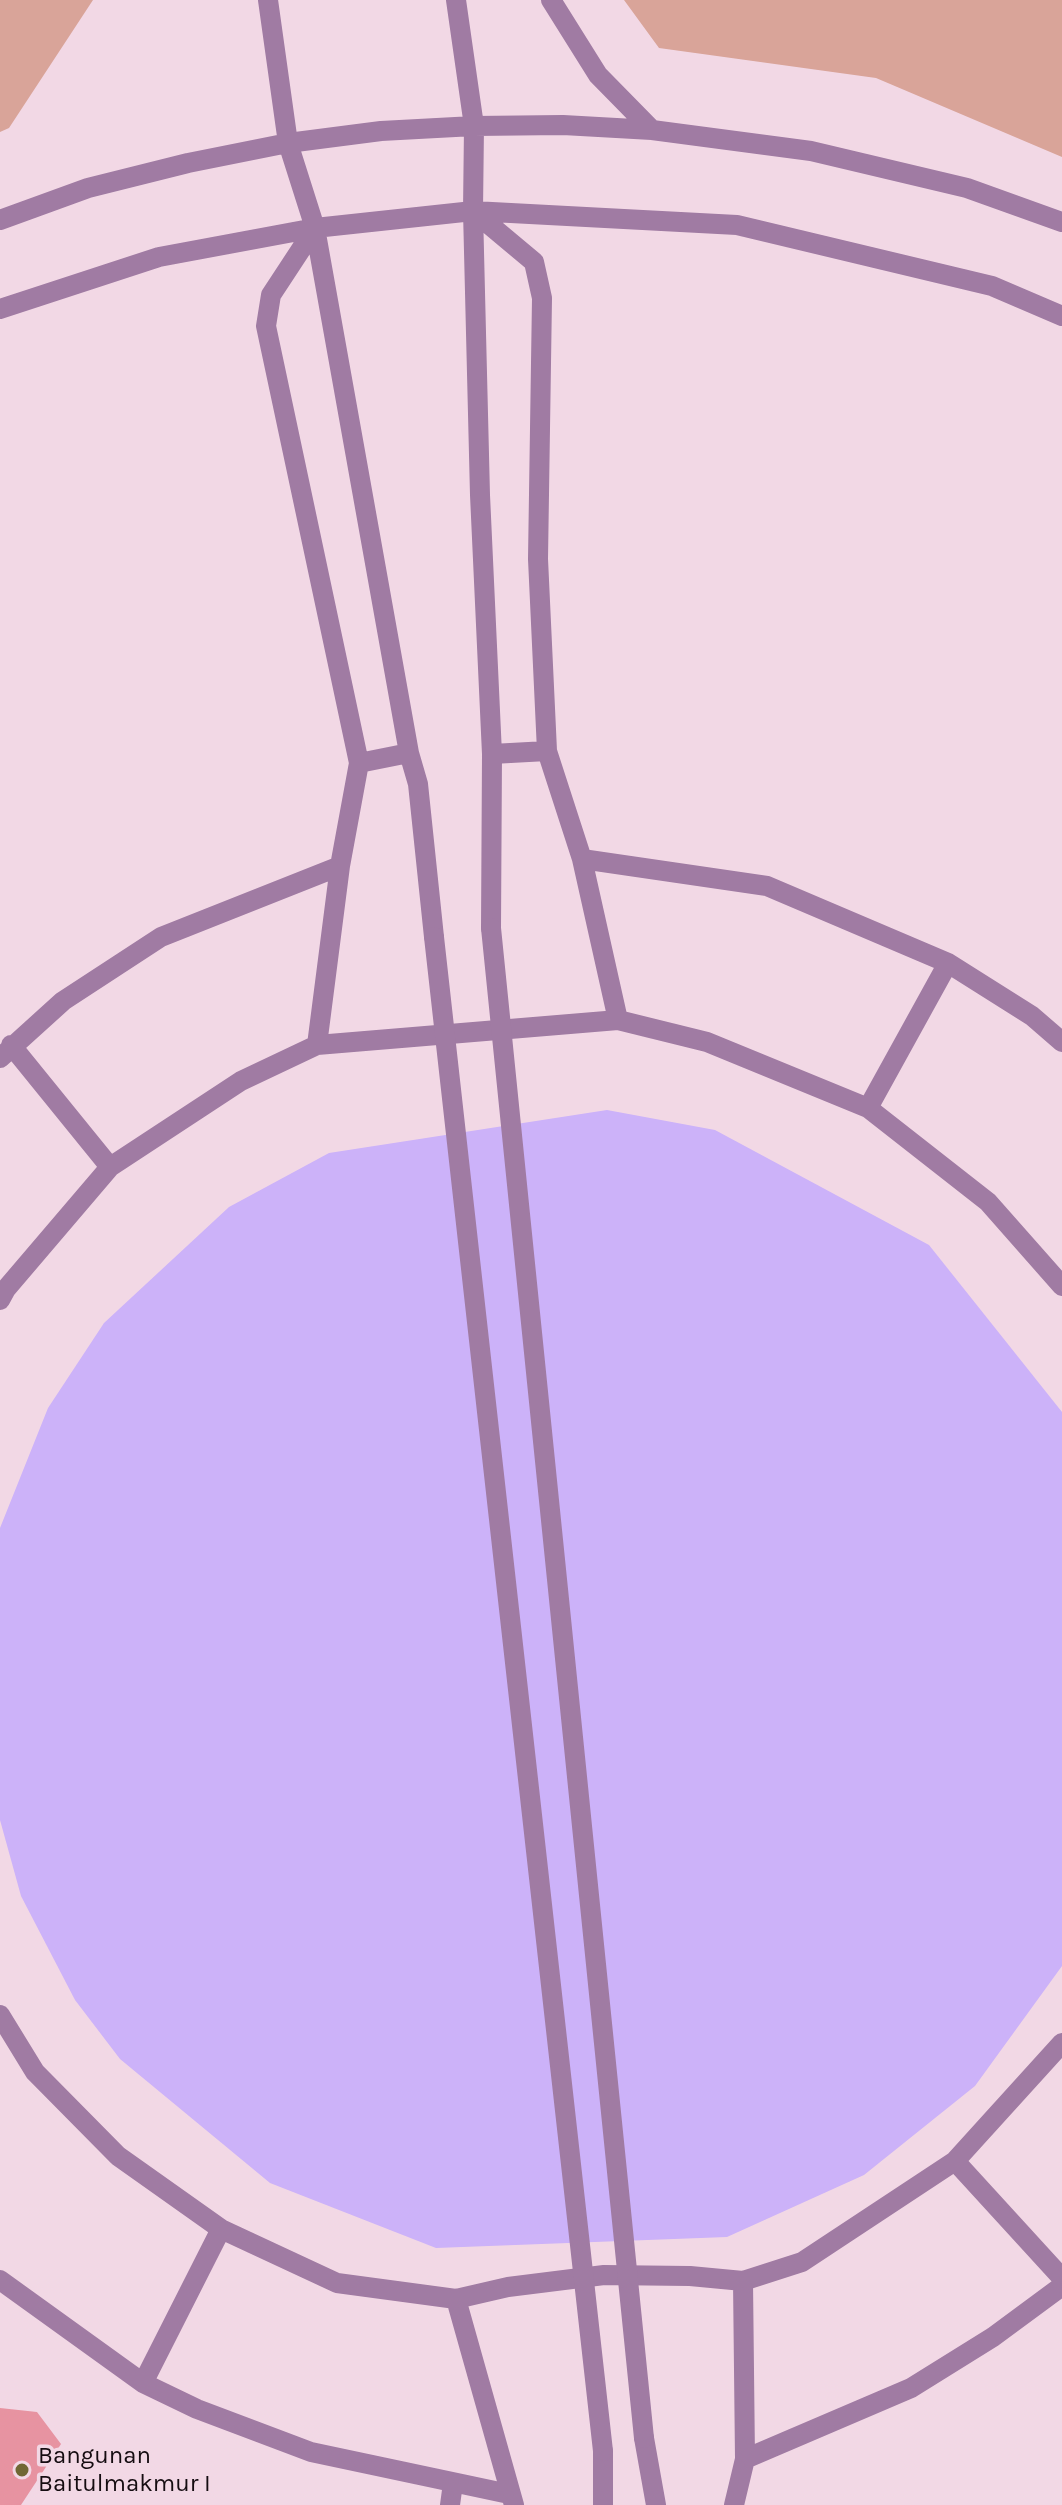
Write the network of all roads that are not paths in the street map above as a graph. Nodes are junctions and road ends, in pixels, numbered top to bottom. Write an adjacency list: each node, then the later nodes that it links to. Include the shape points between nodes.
1 (268, 0): 6 (street)
2 (456, 0): 4 (street)
3 (551, 0): 5 (street, via 598,75)
4 (474, 126): 5 (street); 6 (street); 7 (street)
5 (652, 130): 9 (street, via 811,151 967,188)
6 (288, 143): 8 (street, via 88,188); 10 (street)
7 (473, 211): 10 (street); 12 (street, via 737,225 992,286); 13 (street, via 534,262 542,298 538,559); 15 (street)
8 (0, 220)
9 (1062, 222)
10 (315, 228): 11 (street, via 159,257); 14 (street); 16 (street, via 271,295 266,326)
11 (0, 309)
12 (1062, 316)
13 (547, 751): 15 (street); 17 (street)
14 (409, 753): 16 (street); 42 (street, bridge, via 418,784 603,2451)
15 (492, 754): 43 (street, bridge, via 491,928 644,2438)
16 (359, 763): 18 (street)
17 (582, 859): 19 (street, via 767,886); 20 (street)
18 (340, 866): 22 (street); 23 (street, via 161,937 63,1001)
19 (948, 963): 21 (street, via 1032,1016); 24 (street)
20 (618, 1020): 22 (street); 24 (street, via 707,1042)
21 (1062, 1042)
22 (317, 1045): 25 (street, via 241,1081)
23 (6, 1051): 25 (street)
24 (868, 1108): 26 (street, via 988,1202)
25 (110, 1167): 27 (street)
26 (1062, 1286)
27 (0, 1300)
28 (0, 2015): 31 (street, via 35,2072 118,2156)
29 (1062, 2043): 30 (street)
30 (955, 2161): 32 (street); 34 (street, via 802,2262)
31 (221, 2229): 36 (street, via 337,2283); 37 (street)
32 (1062, 2278)
33 (0, 2280): 37 (street)
34 (743, 2281): 36 (street, via 604,2275); 38 (street)
35 (1062, 2286): 38 (street, via 911,2388)
36 (456, 2299): 40 (street)
37 (143, 2383): 39 (street, via 311,2452)
38 (745, 2459): 44 (street)
39 (453, 2483): 40 (street); 41 (street)
40 (512, 2499)
41 (450, 2505)
42 (603, 2505)
43 (656, 2505)
44 (734, 2505)

